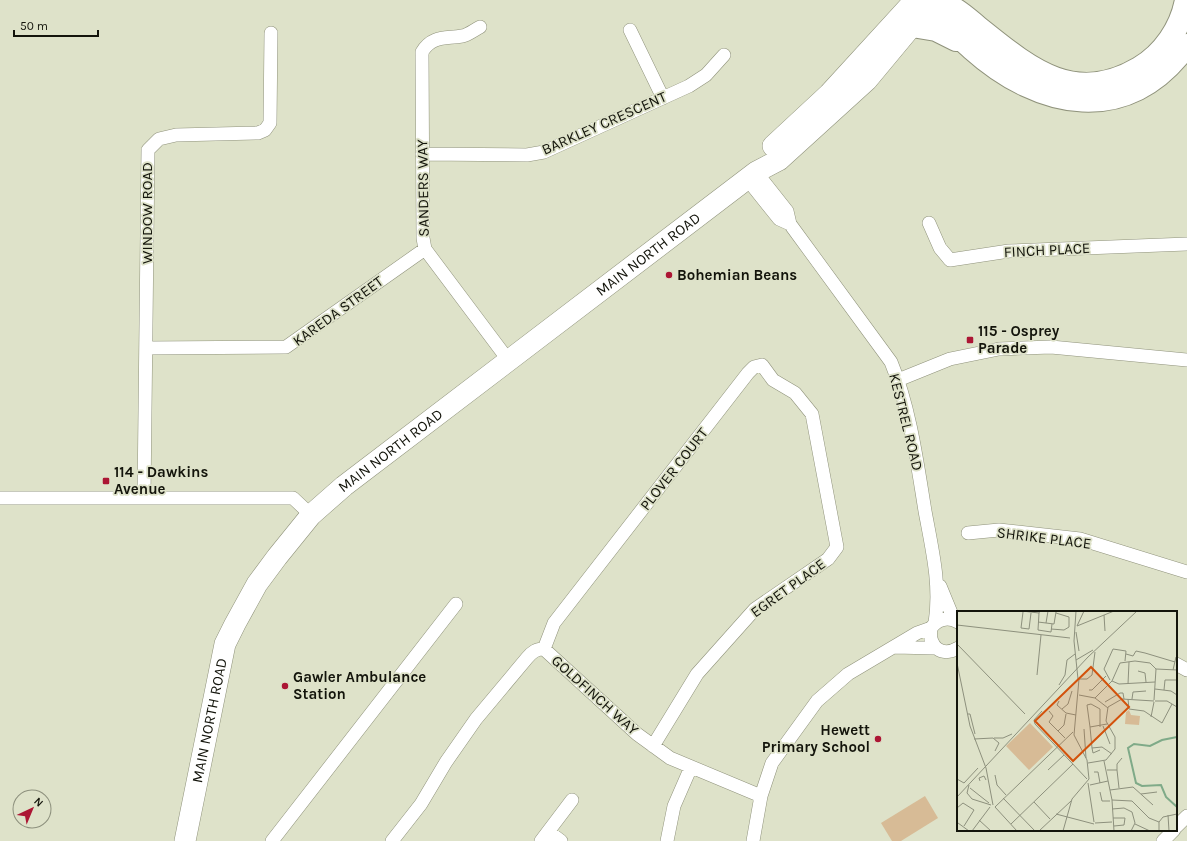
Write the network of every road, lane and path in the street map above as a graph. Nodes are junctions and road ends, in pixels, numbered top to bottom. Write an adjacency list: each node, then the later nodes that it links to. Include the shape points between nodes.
1 (1186, 0): 3 (highway, via 1171,38 1153,58 1122,77 1087,83 1064,81 1036,71 1010,53)
2 (925, 1): 3 (highway); 4 (main road, MAIN NORTH ROAD); 9 (highway); 13 (main road, MAIN NORTH ROAD, via 770,149)
3 (959, 6)
4 (912, 26): 9 (highway, via 941,32); 13 (main road, MAIN NORTH ROAD, via 867,80 851,95 779,160)
5 (480, 27): 12 (street, SANDERS WAY, via 464,36 437,39 422,52)
6 (630, 30): 11 (street)
7 (271, 33): 17 (street, WINDOW ROAD, via 271,114 270,123 264,130 258,133 176,135 159,138 148,150)
8 (1187, 45): 9 (highway, via 1168,68 1148,84 1115,97 1088,101 1061,99 1030,88 1008,77)
9 (973, 50)
10 (724, 55): 11 (street, BARKLEY CRESCENT, via 706,76)
11 (663, 98): 12 (street, BARKLEY CRESCENT, via 544,152 527,155)
12 (422, 154): 16 (street, SANDERS WAY)
13 (751, 175): 19 (main road, MAIN NORTH ROAD); 20 (street, KESTREL ROAD, via 787,211 790,224 891,362)
14 (929, 223): 15 (street, FINCH PLACE, via 940,248 950,260 1009,251)
15 (1187, 244)
16 (425, 248): 17 (street, KAREDA STREET, via 286,347); 19 (street, SANDERS WAY)
17 (146, 348): 23 (street, WINDOW ROAD)
18 (1187, 360): 20 (street, via 1051,347 1006,348 950,359)
19 (509, 361): 24 (main road, MAIN NORTH ROAD, via 344,486)
20 (898, 380): 27 (street, KESTREL ROAD, via 917,461)
21 (815, 428): 34 (street, PLOVER COURT, via 812,414 795,392 773,380 762,365 754,367 554,622); 37 (street, EGRET PLACE, via 837,547 828,559 755,609 697,674)
22 (0, 498): 23 (street)
23 (144, 498): 24 (street, via 293,498)
24 (311, 515): 45 (main road, MAIN NORTH ROAD, via 257,584 225,644)
25 (968, 533): 26 (street, SHRIKE PLACE, via 999,530 1080,540)
26 (1187, 572)
27 (937, 579): 29 (street, KESTREL ROAD); 30 (street, KESTREL ROAD, via 938,602)
28 (456, 604): 46 (street)
29 (956, 621): 30 (street, via 946,618)
30 (933, 626): 31 (street); 32 (street, via 931,641)
31 (895, 647): 32 (street); 39 (street, via 848,674 817,701 772,763)
32 (935, 648): 33 (street, via 947,652)
33 (957, 648)
34 (544, 649): 37 (street, GOLDFINCH WAY); 47 (street, GOLDFINCH WAY, via 536,650 527,658 476,719 421,804)
35 (1177, 665): 36 (street)
36 (1187, 670)
37 (653, 746): 38 (street, GOLDFINCH WAY, via 670,758)
38 (692, 767): 39 (street, GOLDFINCH WAY); 49 (street, via 674,806)
39 (761, 796): 50 (street)
40 (572, 800): 44 (street)
41 (1187, 816): 42 (street)
42 (1177, 827)
43 (1173, 831): 51 (street)
44 (545, 837): 48 (street)
45 (185, 841)
46 (272, 841)
47 (392, 841)
48 (561, 841)
49 (667, 841)
50 (753, 841)
51 (1163, 841)

